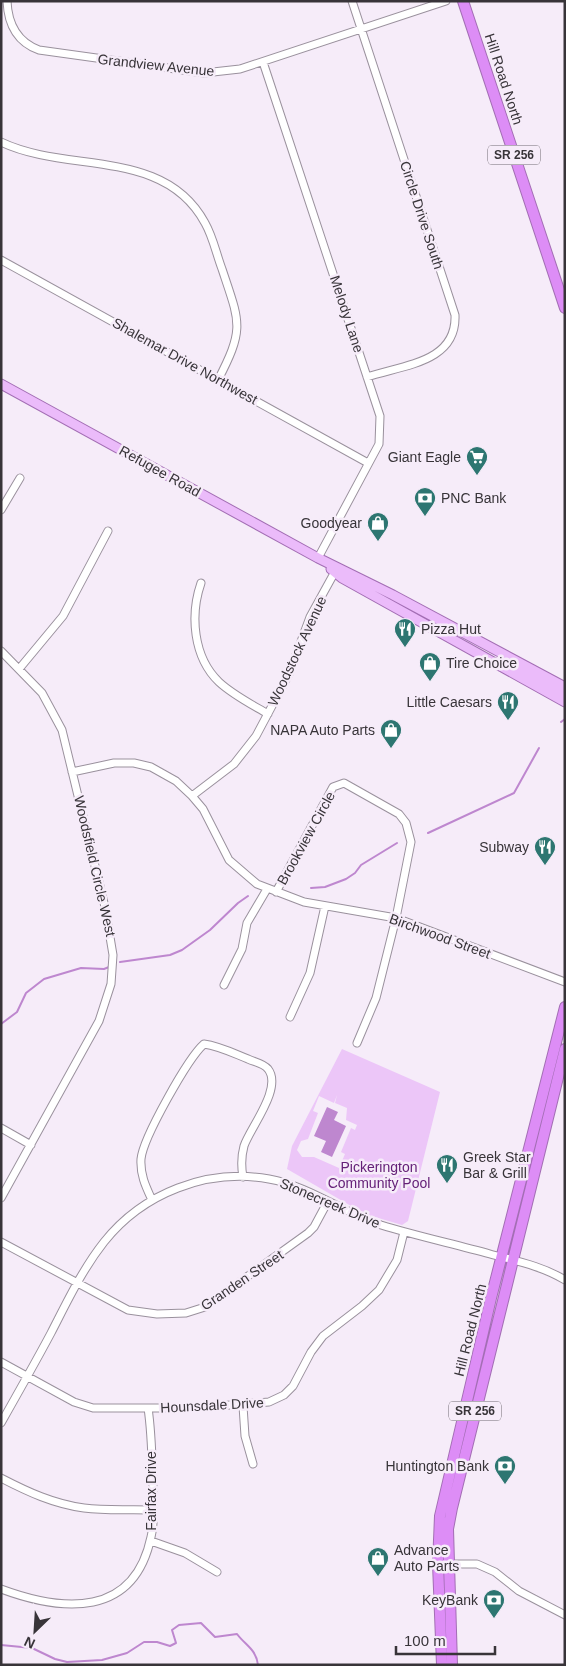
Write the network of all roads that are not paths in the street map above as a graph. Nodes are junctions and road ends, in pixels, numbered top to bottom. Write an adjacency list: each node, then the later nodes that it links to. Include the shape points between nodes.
1 (7, 1): 6 (street, Grandview Avenue, via 9,18 17,35 40,50 204,73 230,71)
2 (352, 1): 5 (street, Circle Drive South)
3 (446, 1): 5 (street, Grandview Avenue)
4 (463, 1): 9 (highway, Hill Road North / SR 256)
5 (361, 29): 6 (street, Grandview Avenue); 10 (street, Circle Drive South, via 453,306 455,325 442,351 415,364)
6 (263, 62): 10 (street, Melody Lane)
7 (1, 142): 11 (street, via 36,155 146,173 164,181 188,199 209,230 236,312 238,330 234,348)
8 (1, 260): 11 (street, Shalemar Drive Northwest)
9 (565, 308)
10 (367, 377): 13 (street, Melody Lane, via 378,405 381,425 379,444)
11 (218, 380): 13 (street, Shalemar Drive Northwest)
12 (1, 384): 17 (main road, Refugee Road)
13 (368, 463): 17 (street, Melody Lane)
14 (20, 478): 15 (street)
15 (1, 510)
16 (108, 531): 22 (street, via 63,616)
17 (318, 558): 18 (main road, Refugee Road)
18 (336, 570): 21 (main road, Refugee Road); 23 (main road, Refugee Road); 26 (street, Woodstock Avenue, via 310,617 289,674)
19 (201, 583): 26 (street, via 194,616 202,658 223,685)
20 (1, 651): 22 (street, Woodsfield Circle West)
21 (492, 661): 24 (main road, Refugee Road, via 500,659); 25 (main road, Refugee Road)
22 (19, 669): 27 (street, Woodsfield Circle West, via 42,693 57,718)
23 (565, 686)
24 (565, 694)
25 (565, 702)
26 (268, 714): 28 (street, Woodstock Avenue, via 234,764)
27 (72, 772): 28 (street, Birchwood Street, via 114,763 142,764 168,775); 40 (street, Woodsfield Circle West, via 111,936 112,974 99,1021)
28 (192, 796): 29 (street, Birchwood Street, via 229,860 250,880)
29 (267, 889): 30 (street, Birchwood Street); 34 (street, via 247,923 242,949)
30 (276, 892): 31 (street, Birchwood Street); 32 (street, Brookview Circle, via 333,787 344,783 399,814 406,823 411,842)
31 (326, 906): 32 (street, Birchwood Street); 36 (street, via 310,972)
32 (396, 918): 33 (street, Birchwood Street); 37 (street, Brookview Circle, via 376,998)
33 (565, 982)
34 (224, 986)
35 (565, 1007): 47 (highway, Hill Road North / SR 256)
36 (290, 1017)
37 (357, 1043)
38 (565, 1049): 48 (highway, Hill Road North / SR 256)
39 (1, 1128): 40 (street)
40 (31, 1145): 42 (street, Woodsfield Circle West)
41 (243, 1176): 43 (street, Stonecreek Drive, via 183,1186); 43 (street, via 244,1147 269,1096 272,1077 260,1063 204,1044 191,1059 143,1150 141,1169); 44 (street, Stonecreek Drive, via 280,1181)
42 (1, 1198)
43 (152, 1200): 50 (street, Stonecreek Drive, via 117,1227 92,1258)
44 (328, 1201): 45 (street, Stonecreek Drive, via 363,1219); 50 (street, Granden Street, via 308,1233 196,1311 137,1313)
45 (404, 1232): 47 (street, Stonecreek Drive); 53 (street, Hounsdale Drive, via 397,1260 388,1278 370,1300 316,1343 293,1386 269,1402)
46 (1, 1242): 50 (street, Granden Street)
47 (502, 1257): 48 (street, Stonecreek Drive); 60 (highway, Hill Road North / SR 256, via 440,1516)
48 (514, 1260): 49 (street, Stonecreek Drive, via 540,1267); 60 (highway, Hill Road North / SR 256, via 452,1508)
49 (565, 1280)
50 (77, 1284): 52 (street, Stonecreek Drive)
51 (1, 1362): 52 (street, Hounsdale Drive)
52 (27, 1376): 54 (street, Hounsdale Drive, via 74,1402 93,1408); 55 (street, Stonecreek Drive)
53 (243, 1406): 54 (street, Hounsdale Drive); 56 (street, via 245,1436)
54 (148, 1408): 58 (street, Fairfax Drive)
55 (1, 1423)
56 (253, 1464)
57 (1, 1478): 58 (street, via 37,1496 65,1505 104,1510)
58 (153, 1510): 59 (street, Fairfax Drive)
59 (151, 1540): 61 (street); 62 (street, Fairfax Drive, via 142,1563 130,1580 101,1601 63,1604)
60 (443, 1564): 63 (street, via 478,1564); 64 (highway, Hill Road North / SR 256); 65 (highway, Hill Road North / SR 256)
61 (217, 1572)
62 (1, 1589)
63 (565, 1615)
64 (442, 1665)
65 (452, 1665)

